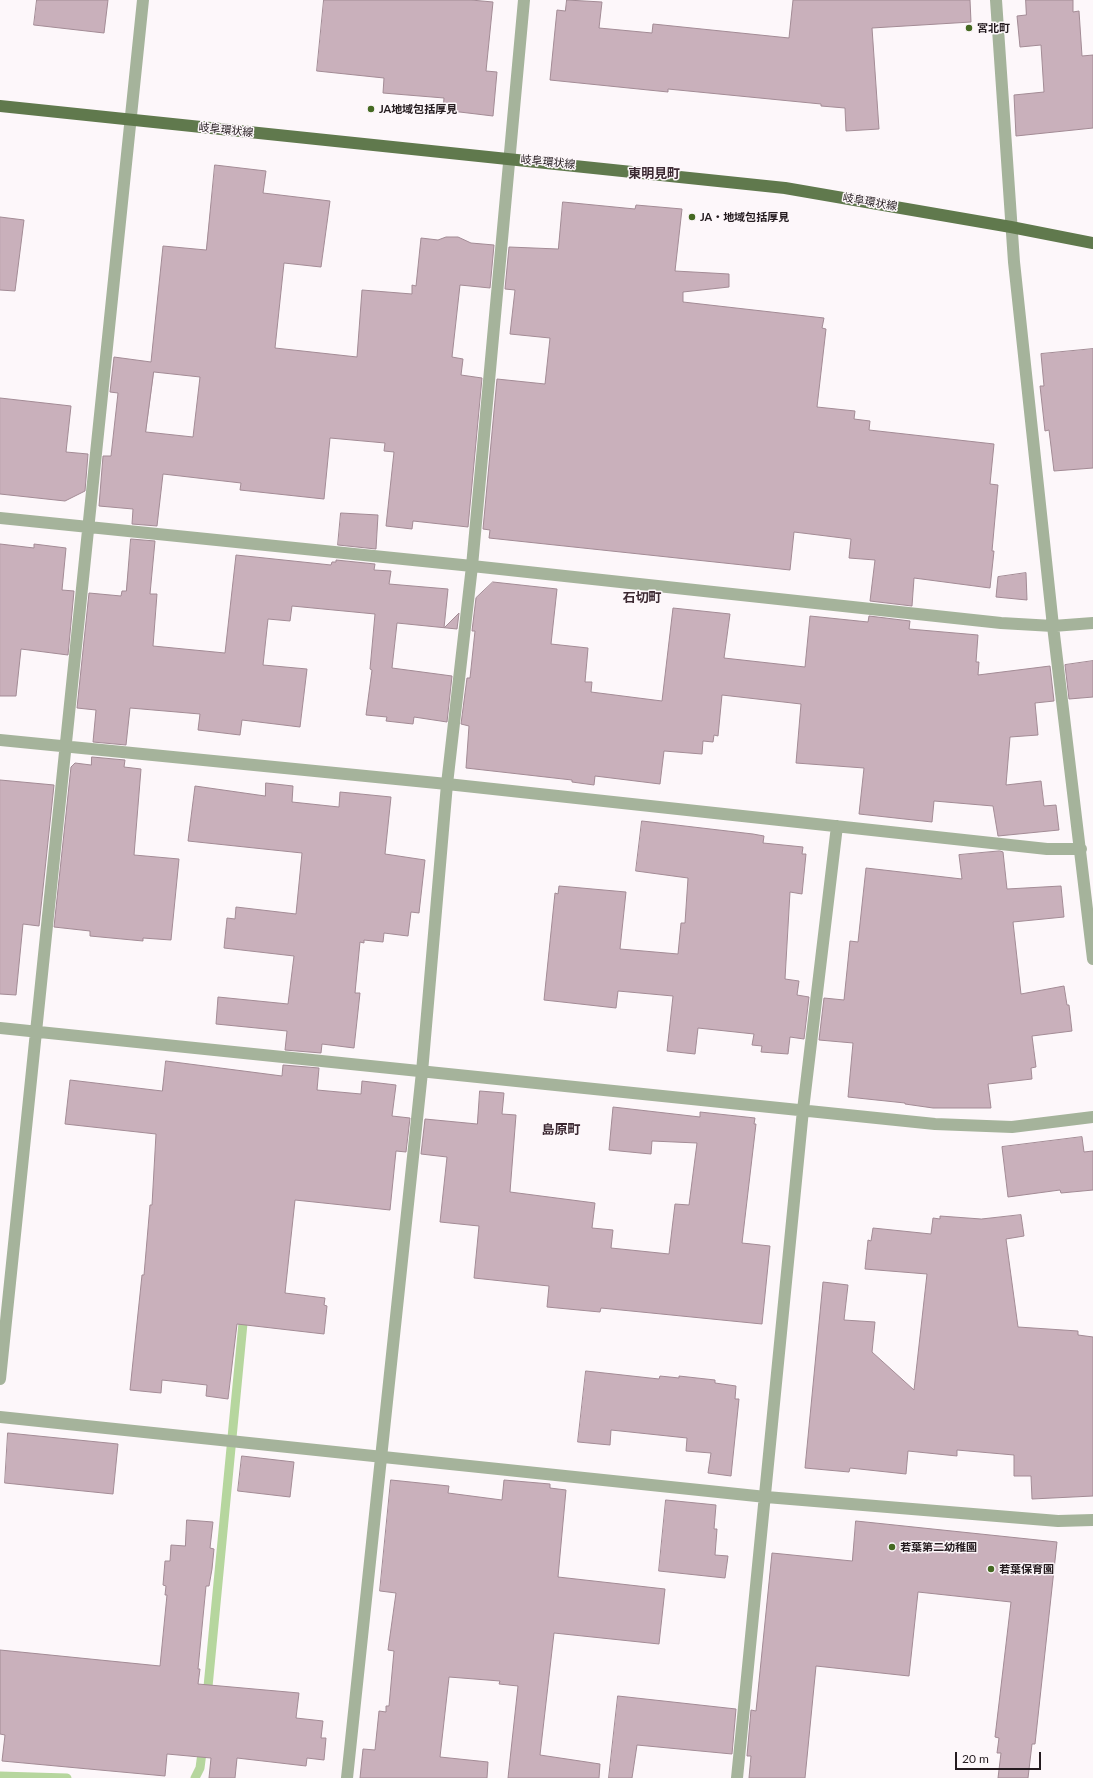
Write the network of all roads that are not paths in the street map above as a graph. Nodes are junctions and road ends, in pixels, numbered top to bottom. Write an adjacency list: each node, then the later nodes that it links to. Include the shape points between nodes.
1 (143, 0): 5 (street)
2 (524, 0): 6 (street)
3 (996, 0): 7 (street)
4 (0, 106): 5 (main road, 岐阜環状線)
5 (131, 120): 6 (main road, 岐阜環状線); 10 (street)
6 (510, 158): 7 (main road, 岐阜環状線, via 785,188); 11 (street)
7 (1011, 226): 8 (main road, 岐阜環状線); 13 (street)
8 (1093, 244)
9 (0, 518): 10 (street)
10 (88, 527): 11 (street); 15 (street)
11 (472, 566): 13 (street, via 1001,623); 16 (street)
12 (1093, 623): 13 (street)
13 (1053, 626): 18 (street)
14 (0, 740): 15 (street)
15 (66, 746): 16 (street); 21 (street)
16 (447, 784): 17 (street); 22 (street)
17 (837, 826): 18 (street, via 1047,849); 23 (street)
18 (1081, 849): 19 (street)
19 (1093, 959)
20 (0, 1028): 21 (street)
21 (36, 1031): 22 (street); 25 (street)
22 (422, 1072): 23 (street); 27 (street)
23 (803, 1110): 24 (street, via 936,1124 1012,1126); 28 (street)
24 (1093, 1117)
25 (0, 1379)
26 (0, 1417): 27 (street)
27 (381, 1458): 28 (street); 30 (street)
28 (766, 1497): 29 (street, via 1058,1521); 31 (street)
29 (1093, 1520)
30 (347, 1778)
31 (737, 1778)

